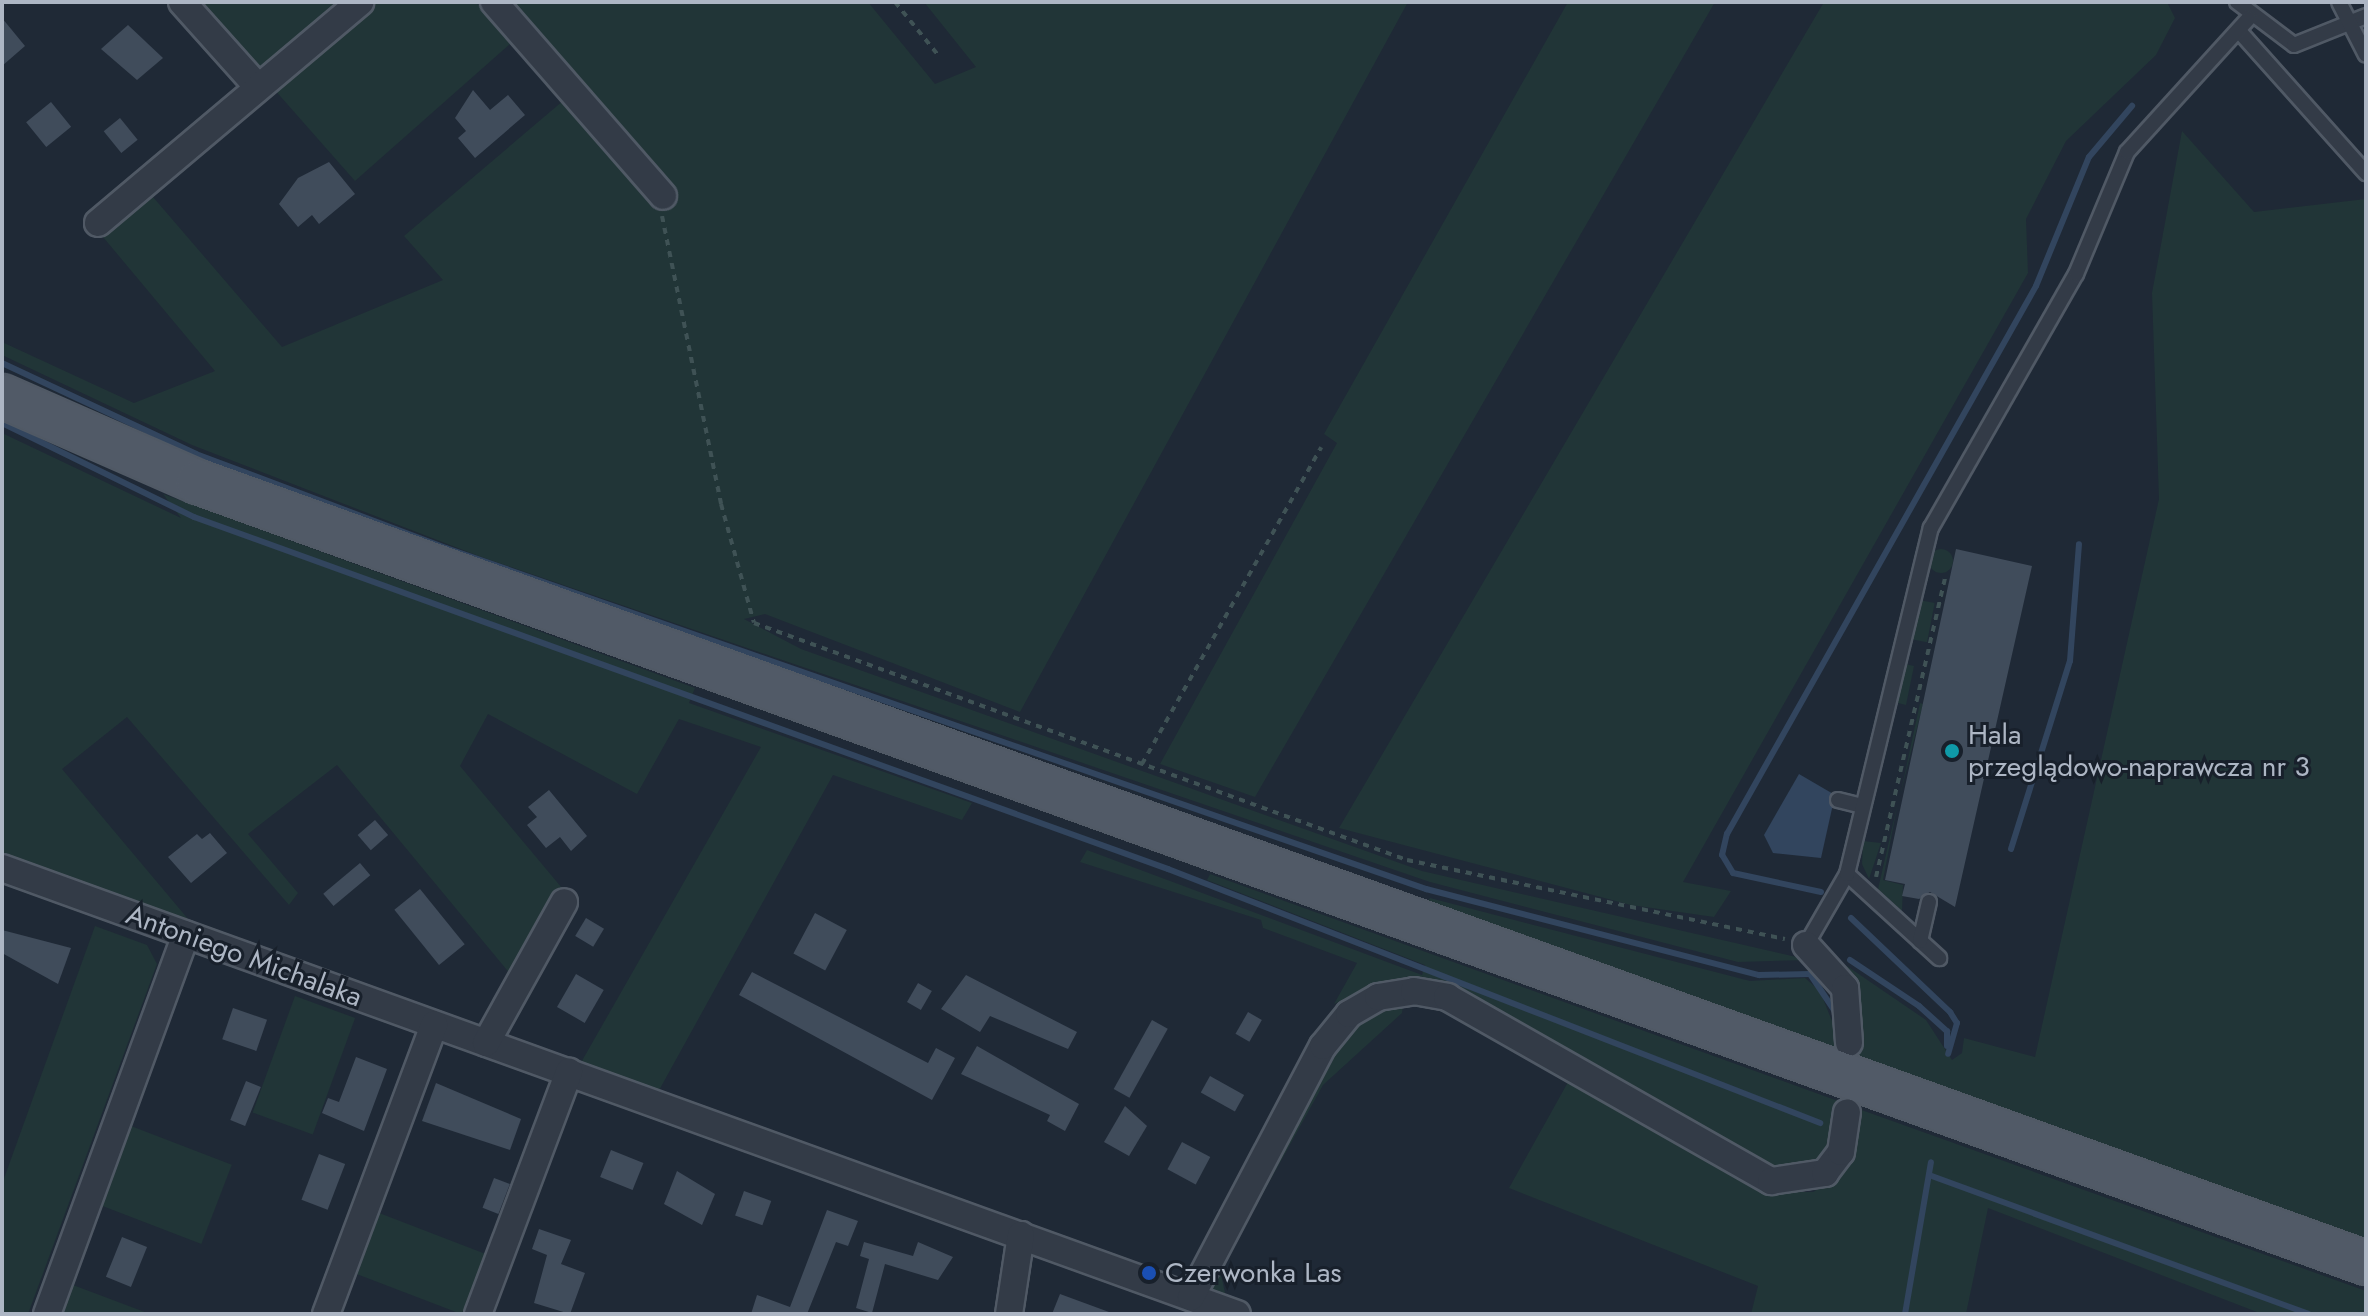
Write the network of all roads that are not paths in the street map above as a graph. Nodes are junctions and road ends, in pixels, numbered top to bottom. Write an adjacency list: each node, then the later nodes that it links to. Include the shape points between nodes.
1 (182, 2): 11 (street)
2 (360, 2): 11 (street)
3 (494, 2): 13 (street)
4 (2237, 2): 7 (lane)
5 (2339, 2): 8 (lane)
6 (2366, 16): 8 (lane)
7 (2249, 18): 8 (lane, via 2294,45); 9 (lane)
8 (2348, 24): 10 (lane)
9 (2239, 31): 12 (lane); 17 (lane, via 2127,152 2076,274 1931,528)
10 (2366, 55)
11 (257, 86): 14 (street)
12 (2366, 173)
13 (663, 196)
14 (98, 223)
15 (2, 396): 32 (main road, via 198,482)
16 (1838, 800): 17 (lane)
17 (1862, 806): 19 (lane)
18 (2, 868): 22 (street, Antoniego Michalaka)
19 (1847, 874): 23 (lane); 24 (lane)
20 (564, 902): 27 (street)
21 (1929, 902): 23 (lane)
22 (186, 935): 26 (street, Antoniego Michalaka); 34 (street)
23 (1920, 941): 25 (lane)
24 (1806, 945): 28 (street, via 1845,988)
25 (1939, 958)
26 (434, 1025): 27 (street, Antoniego Michalaka); 35 (street)
27 (486, 1043): 29 (street, Antoniego Michalaka)
28 (1849, 1043)
29 (569, 1072): 31 (street, Antoniego Michalaka); 36 (street)
30 (1847, 1112): 33 (street, via 1841,1152 1825,1173 1771,1181 1447,997 1414,991 1378,997 1349,1014 1323,1046)
31 (1021, 1235): 33 (street, Antoniego Michalaka); 37 (street)
32 (2366, 1263)
33 (1191, 1297): 38 (street, Antoniego Michalaka)
34 (47, 1314)
35 (326, 1314)
36 (478, 1314)
37 (1009, 1314)
38 (1237, 1314)

